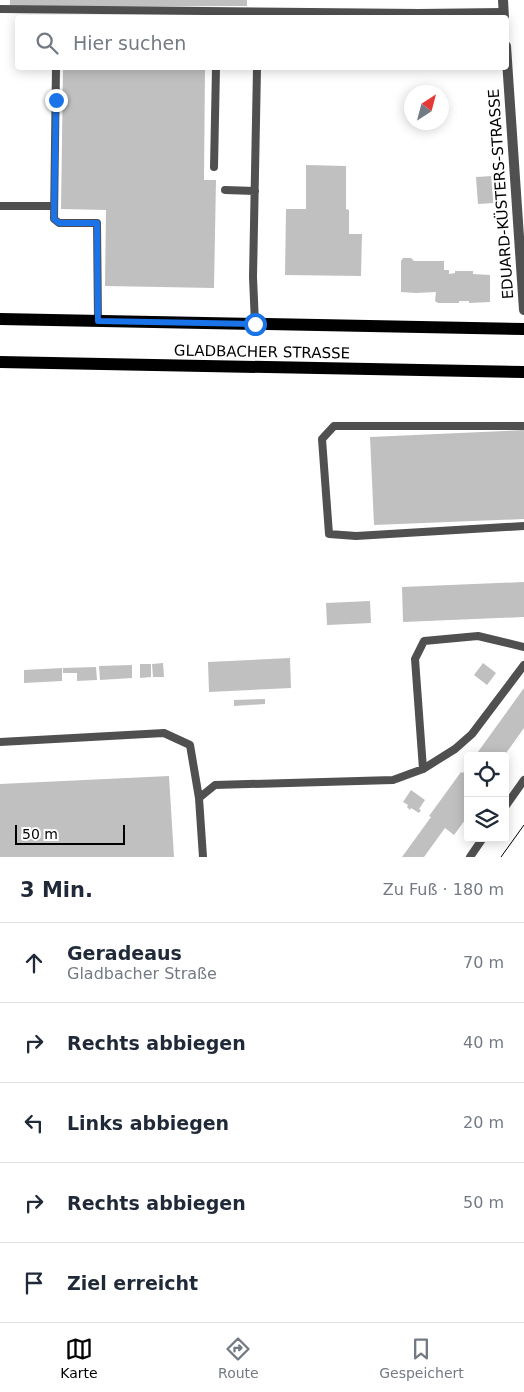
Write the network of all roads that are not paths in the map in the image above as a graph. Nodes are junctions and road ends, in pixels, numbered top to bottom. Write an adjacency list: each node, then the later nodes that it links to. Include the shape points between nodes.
1 (503, 0): 4 (street)
2 (0, 9): 3 (lane)
3 (258, 14): 4 (lane)
4 (504, 14)
5 (56, 70): 13 (lane)
6 (216, 70): 9 (lane)
7 (257, 70): 11 (lane)
8 (508, 70): 14 (street, EDUARD-KÜSTERS-STRASSE)
9 (214, 167)
10 (225, 190): 11 (lane)
11 (255, 191): 18 (lane)
12 (0, 206): 13 (lane)
13 (54, 206): 17 (lane, via 54,219 59,223 97,223)
14 (522, 243): 15 (street, EDUARD-KÜSTERS-STRASSE)
15 (524, 310)
16 (0, 319): 17 (main road, GLADBACHER STRASSE)
17 (98, 321): 18 (main road, GLADBACHER STRASSE)
18 (255, 324): 19 (main road, GLADBACHER STRASSE)
19 (524, 329)
20 (0, 362): 21 (main road, GLADBACHER STRASSE)
21 (524, 372)
22 (524, 426): 23 (lane, via 334,426 322,439 329,534 356,536)
23 (524, 526)
24 (524, 647): 27 (lane, via 478,636 424,640 415,658)
25 (524, 664): 27 (lane, via 472,734)
26 (0, 742): 29 (lane, via 164,733 190,745)
27 (424, 769): 29 (lane, via 394,780 215,785)
28 (524, 780): 30 (lane)
29 (198, 798): 32 (lane)
30 (509, 801)
31 (480, 842): 33 (lane)
32 (203, 857)
33 (470, 857)

